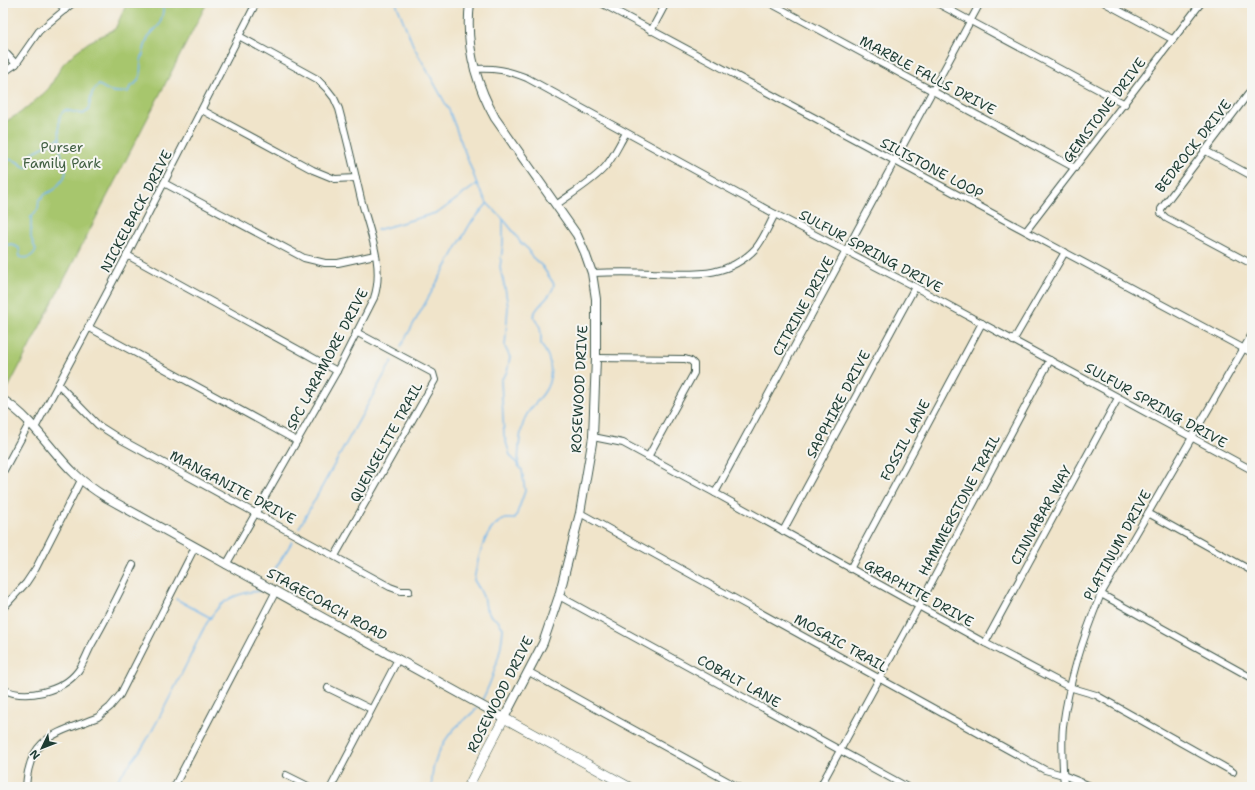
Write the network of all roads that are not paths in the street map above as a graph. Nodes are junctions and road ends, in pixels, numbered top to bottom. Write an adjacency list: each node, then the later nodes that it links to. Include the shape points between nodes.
1 (59, 3): 12 (street)
2 (73, 3): 12 (street)
3 (256, 3): 15 (street, NICKELBACK DRIVE)
4 (470, 3): 19 (street, ROSEWOOD DRIVE, via 468,30)
5 (601, 3): 14 (street, SILTSTONE LOOP)
6 (666, 3): 14 (street)
7 (770, 3): 22 (street, MARBLE FALLS DRIVE)
8 (937, 3): 13 (street)
9 (980, 3): 13 (street, CITRINE DRIVE)
10 (1105, 3): 16 (street)
11 (1202, 3): 16 (street, GEMSTONE DRIVE)
12 (65, 10): 18 (street, via 39,31)
13 (970, 21): 22 (street, CITRINE DRIVE); 23 (street)
14 (651, 30): 27 (street, SILTSTONE LOOP)
15 (239, 36): 24 (street, NICKELBACK DRIVE); 30 (street, SPC LARAMORE DRIVE, via 317,79 327,89 339,108)
16 (1172, 39): 23 (street, GEMSTONE DRIVE)
17 (3, 50): 18 (street)
18 (16, 64): 20 (street)
19 (474, 69): 25 (street, SULFUR SPRING DRIVE, via 510,71 527,78); 32 (street, ROSEWOOD DRIVE, via 486,103 495,118)
20 (3, 73)
21 (1252, 89): 26 (street, BEDROCK DRIVE)
22 (932, 90): 27 (street, CITRINE DRIVE); 28 (street, MARBLE FALLS DRIVE)
23 (1125, 104): 28 (street, GEMSTONE DRIVE)
24 (202, 110): 30 (street, via 313,170 335,179); 31 (street, NICKELBACK DRIVE)
25 (626, 133): 32 (street, via 604,168); 33 (street, SULFUR SPRING DRIVE)
26 (1204, 150): 29 (street); 39 (street, BEDROCK DRIVE, via 1163,204 1161,213)
27 (895, 162): 34 (street, SILTSTONE LOOP); 35 (street, CITRINE DRIVE)
28 (1075, 168): 34 (street, GEMSTONE DRIVE)
29 (1252, 176)
30 (356, 178): 38 (street, SPC LARAMORE DRIVE)
31 (164, 183): 37 (street, NICKELBACK DRIVE); 38 (street, via 304,258 331,263)
32 (556, 205): 40 (street, ROSEWOOD DRIVE, via 577,235)
33 (775, 214): 35 (street, SULFUR SPRING DRIVE); 40 (street, via 756,248 744,259 718,271 703,274)
34 (1026, 231): 36 (street, SILTSTONE LOOP)
35 (847, 251): 41 (street, SULFUR SPRING DRIVE); 63 (street, CITRINE DRIVE)
36 (1065, 252): 46 (street); 47 (street, SILTSTONE LOOP)
37 (127, 255): 43 (street, NICKELBACK DRIVE); 51 (street)
38 (376, 255): 44 (street, SPC LARAMORE DRIVE, via 378,287)
39 (1252, 264)
40 (592, 273): 49 (street, ROSEWOOD DRIVE, via 596,299)
41 (915, 287): 42 (street, SULFUR SPRING DRIVE); 67 (street, SAPPHIRE DRIVE)
42 (982, 323): 46 (street, SULFUR SPRING DRIVE); 72 (street, FOSSIL LANE)
43 (88, 327): 52 (street, NICKELBACK DRIVE); 58 (street)
44 (356, 332): 51 (street, SPC LARAMORE DRIVE); 69 (street, QUENSELITE TRAIL, via 433,373 435,380)
45 (1252, 334): 47 (street, PLATINUM DRIVE)
46 (1013, 341): 50 (street, SULFUR SPRING DRIVE)
47 (1244, 349): 48 (street, SILTSTONE LOOP); 57 (street, PLATINUM DRIVE)
48 (1252, 353)
49 (596, 358): 56 (street, ROSEWOOD DRIVE); 59 (street, via 685,359 694,364 694,373)
50 (1050, 360): 53 (street, SULFUR SPRING DRIVE); 78 (street, HAMMERSTONE TRAIL)
51 (337, 371): 58 (street, SPC LARAMORE DRIVE)
52 (58, 384): 55 (street, NICKELBACK DRIVE); 64 (street, MANGANITE DRIVE, via 106,431)
53 (1118, 398): 57 (street, SULFUR SPRING DRIVE); 80 (street, CINNABAR WAY)
54 (3, 400): 55 (street, STAGECOACH ROAD)
55 (32, 425): 61 (street, NICKELBACK DRIVE); 62 (street, STAGECOACH ROAD)
56 (593, 437): 59 (street, GRAPHITE DRIVE, via 623,443); 65 (street, ROSEWOOD DRIVE)
57 (1191, 438): 60 (street, SULFUR SPRING DRIVE); 66 (street, PLATINUM DRIVE)
58 (297, 441): 64 (street, SPC LARAMORE DRIVE)
59 (648, 457): 63 (street, GRAPHITE DRIVE)
60 (1252, 470)
61 (3, 472)
62 (81, 480): 68 (street, STAGECOACH ROAD, via 107,498); 79 (street, via 36,568)
63 (716, 493): 67 (street, GRAPHITE DRIVE)
64 (256, 513): 69 (street, MANGANITE DRIVE); 71 (street, SPC LARAMORE DRIVE)
65 (580, 513): 77 (street, ROSEWOOD DRIVE); 83 (street, MOSAIC TRAIL)
66 (1148, 513): 73 (street); 76 (street, PLATINUM DRIVE)
67 (783, 531): 72 (street, GRAPHITE DRIVE)
68 (195, 547): 71 (street, STAGECOACH ROAD); 94 (street, via 120,695 98,717 52,736 40,745 31,760)
69 (335, 556): 74 (street, MANGANITE DRIVE, via 390,586 402,591)
70 (133, 565): 87 (street, via 77,671 62,685 39,693 11,693)
71 (226, 565): 75 (street, STAGECOACH ROAD)
72 (850, 569): 78 (street, GRAPHITE DRIVE)
73 (1252, 571)
74 (409, 590)
75 (276, 591): 81 (street, STAGECOACH ROAD); 95 (street)
76 (1101, 594): 84 (street); 85 (street, PLATINUM DRIVE, via 1086,629)
77 (559, 596): 82 (street, ROSEWOOD DRIVE, via 543,643); 90 (street, COBALT LANE)
78 (919, 606): 80 (street, GRAPHITE DRIVE); 83 (street, HAMMERSTONE TRAIL)
79 (3, 608)
80 (985, 643): 85 (street, GRAPHITE DRIVE)
81 (398, 659): 88 (street); 89 (street, STAGECOACH ROAD)
82 (529, 672): 89 (street, ROSEWOOD DRIVE); 100 (street)
83 (879, 678): 90 (street, HAMMERSTONE TRAIL); 93 (street, MOSAIC TRAIL, via 1046,770)
84 (1252, 678)
85 (1069, 687): 91 (street, GRAPHITE DRIVE, via 1096,695); 93 (street, PLATINUM DRIVE, via 1063,728)
86 (328, 688): 88 (street)
87 (3, 689)
88 (371, 709): 97 (street)
89 (504, 718): 98 (main road, ROSEWOOD DRIVE); 99 (main road, STAGECOACH ROAD)
90 (840, 750): 101 (street, HAMMERSTONE TRAIL); 102 (street, COBALT LANE)
91 (1233, 772)
92 (286, 775): 96 (street)
93 (1064, 775): 103 (street, PLATINUM DRIVE); 104 (street, MOSAIC TRAIL)
94 (26, 787)
95 (174, 787)
96 (310, 787)
97 (330, 787)
98 (468, 787)
99 (629, 787)
100 (738, 787)
101 (820, 787)
102 (907, 787)
103 (1064, 787)
104 (1093, 787)

